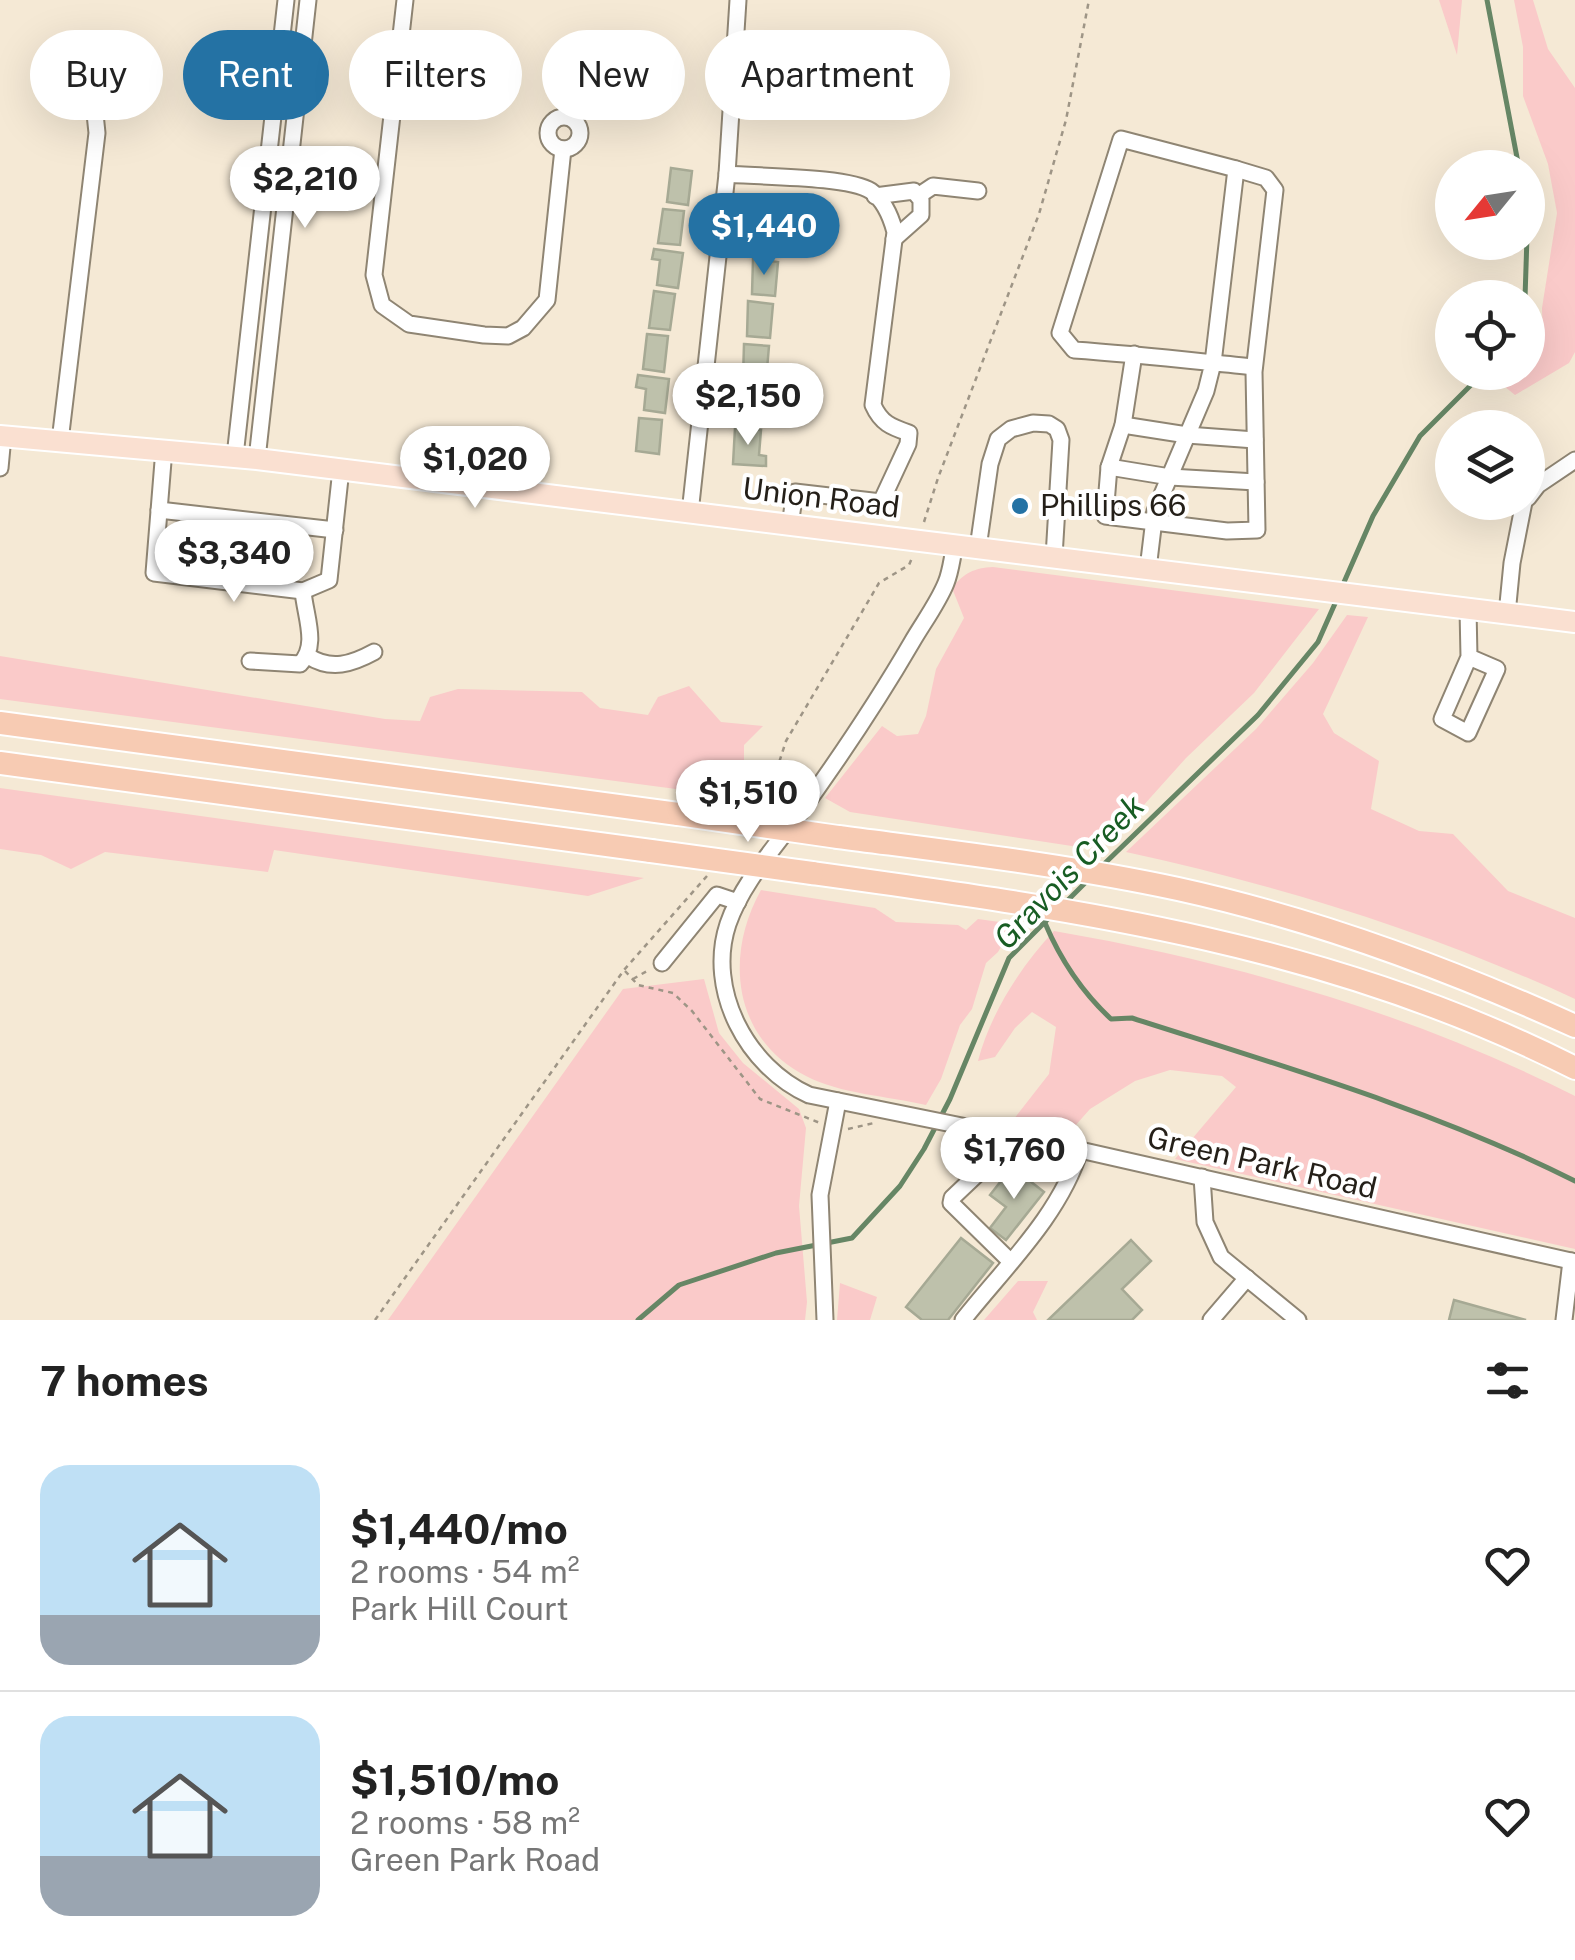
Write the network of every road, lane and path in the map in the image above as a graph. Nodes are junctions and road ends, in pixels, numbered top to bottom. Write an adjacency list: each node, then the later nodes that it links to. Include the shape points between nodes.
1 (286, 0): 23 (street)
2 (308, 0): 24 (street)
3 (405, 0): 7 (street, via 374,275 382,305 409,324 508,336 523,328 547,300)
4 (738, 0): 9 (street)
5 (1088, 0): 36 (path, via 1066,120 1039,214)
6 (96, 120): 21 (street)
7 (563, 150)
8 (1236, 169): 14 (street, via 1121,139 1060,332 1074,350); 15 (street); 16 (street, via 1266,178 1275,190)
9 (727, 174): 11 (street, via 850,183); 34 (street)
10 (978, 191): 12 (street, via 933,186)
11 (875, 196): 12 (street, via 901,190); 13 (street, via 890,212)
12 (918, 196): 13 (street, via 921,215)
13 (894, 240): 32 (street, via 872,405 878,418 909,433 908,444 881,502)
14 (1134, 354): 15 (street); 17 (street)
15 (1212, 363): 16 (street); 18 (street)
16 (1254, 367): 20 (street)
17 (1123, 425): 18 (street); 27 (street)
18 (1188, 435): 20 (street); 29 (street)
19 (2, 436): 21 (main road, Union Road); 26 (street)
20 (1255, 440): 31 (street)
21 (60, 441): 22 (main road, Union Road)
22 (164, 449): 23 (main road, Union Road); 33 (street)
23 (235, 456): 24 (main road, Union Road)
24 (257, 459): 28 (main road, Union Road)
25 (1575, 460): 30 (street)
26 (0, 468)
27 (1110, 468): 29 (street); 38 (street, via 1105,516)
28 (341, 469): 34 (main road, Union Road); 39 (street)
29 (1170, 476): 31 (street); 38 (street)
30 (1545, 480)
31 (1256, 482): 38 (street, via 1256,530)
32 (863, 500): 37 (street, via 795,492); 40 (street)
33 (159, 510): 39 (street); 46 (street, via 154,573)
34 (690, 512): 37 (main road, Union Road)
35 (1522, 520): 48 (street)
36 (924, 522)
37 (790, 524): 40 (main road, Union Road)
38 (1154, 524): 45 (street)
39 (335, 530): 46 (street, via 329,580)
40 (859, 533): 41 (main road, Union Road)
41 (954, 545): 42 (main road, Union Road); 58 (street, Green Park Road, via 947,582 889,682)
42 (978, 548): 43 (main road, Union Road); 43 (street, via 994,446 1011,430 1043,423 1061,440)
43 (1054, 557): 45 (main road, Union Road)
44 (912, 559): 56 (path, via 879,583 786,741)
45 (1148, 569): 47 (main road, Union Road)
46 (303, 592): 51 (street)
47 (1468, 609): 48 (main road, Union Road); 52 (street)
48 (1507, 614): 49 (main road, Union Road)
49 (1575, 622)
50 (374, 652): 51 (street, via 338,665)
51 (308, 656): 53 (street, via 300,664)
52 (1468, 657): 52 (street, via 1497,669 1468,733 1442,720)
53 (250, 661)
54 (0, 723): 62 (highway, bridge, via 838,836 1180,890 1360,940)
55 (0, 762): 63 (highway, bridge, via 1147,924 1338,974)
56 (767, 800)
57 (695, 891): 60 (path)
58 (738, 902): 59 (street, via 718,894); 64 (street, Green Park Road, via 724,939 722,972 740,1030 782,1080)
59 (662, 963): 61 (path)
60 (624, 970): 61 (path); 73 (path)
61 (633, 979): 66 (path, via 673,994 692,1011 760,1099)
62 (1575, 1026)
63 (1575, 1068)
64 (838, 1101): 66 (street); 67 (street, Green Park Road)
65 (875, 1123): 66 (path, via 853,1130)
66 (833, 1126): 74 (street, via 820,1195)
67 (1005, 1136): 68 (street, Green Park Road); 70 (street, via 951,1203)
68 (1080, 1150): 69 (street, Green Park Road); 70 (street, via 1072,1179)
69 (1202, 1177): 71 (street, Green Park Road); 72 (street, via 1212,1242)
70 (1010, 1261): 75 (street)
71 (1573, 1261): 78 (street)
72 (1247, 1278): 76 (street); 77 (street)
73 (375, 1320)
74 (825, 1320)
75 (963, 1320)
76 (1212, 1320)
77 (1298, 1320)
78 (1564, 1320)

